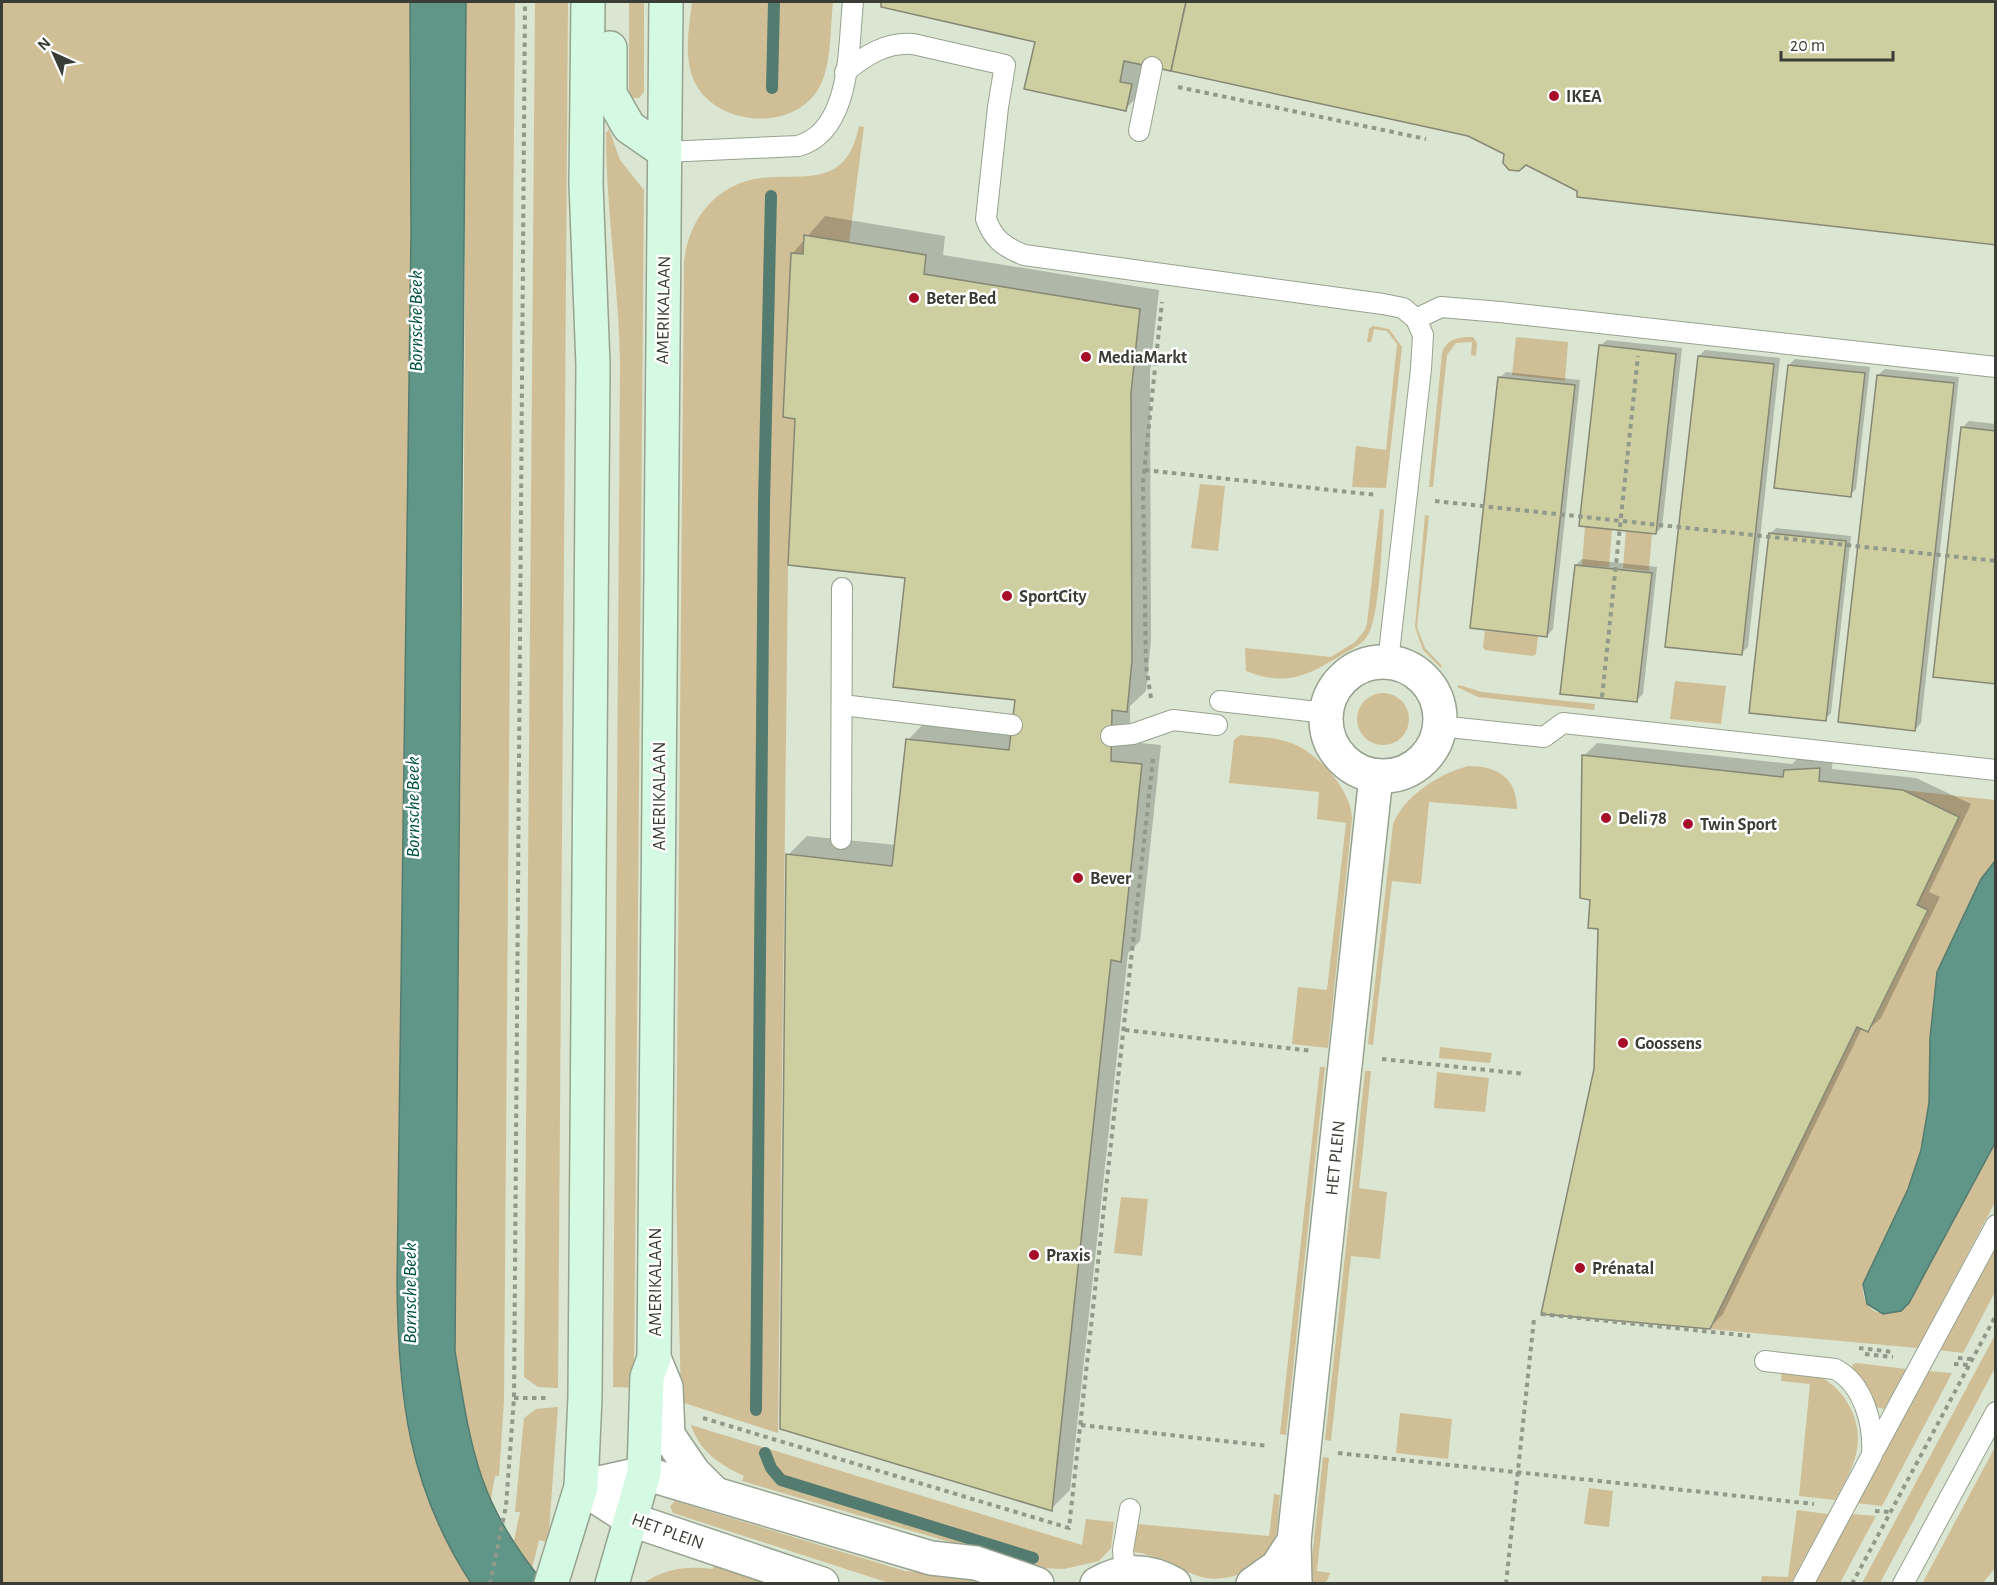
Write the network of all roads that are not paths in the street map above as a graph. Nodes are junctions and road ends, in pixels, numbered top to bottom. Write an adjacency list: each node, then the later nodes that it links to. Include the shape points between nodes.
1 (588, 2): 29 (main road, via 586,184 593,377)
2 (608, 2): 8 (main road, via 610,94 629,127)
3 (666, 2): 8 (main road, AMERIKALAAN)
4 (853, 2): 5 (lane)
5 (845, 72): 8 (lane, via 832,121 806,144); 9 (lane, via 873,52 900,43 1005,65 986,219 991,233 1010,249 1024,255 1383,304 1403,308)
6 (1151, 74): 7 (lane)
7 (1139, 131)
8 (665, 152): 24 (main road, AMERIKALAAN)
9 (1416, 319): 10 (lane, via 1441,308); 12 (lane, via 1423,335 1421,369)
10 (1995, 367)
11 (842, 588): 14 (lane)
12 (1388, 662): 15 (street, via 1369,663 1344,676); 18 (street, via 1414,671 1428,684 1437,701)
13 (1220, 701): 15 (lane)
14 (842, 705): 16 (lane); 22 (lane)
15 (1326, 713): 21 (street, via 1328,737 1337,754 1359,771)
16 (1012, 725)
17 (1217, 725): 19 (lane, via 1173,720 1133,734)
18 (1439, 726): 20 (lane, via 1544,737 1563,723); 21 (street, via 1433,746 1421,761 1405,771)
19 (1111, 736)
20 (1995, 770)
21 (1376, 776): 33 (street, HET PLEIN)
22 (841, 839)
23 (1995, 1224): 27 (lane)
24 (654, 1358): 28 (main road, AMERIKALAAN, via 647,1377); 30 (street, via 666,1387 668,1435 694,1473)
25 (1765, 1361): 27 (lane, via 1842,1372 1861,1398 1873,1431)
26 (1995, 1412): 43 (lane)
27 (1872, 1455): 42 (lane)
28 (644, 1473): 29 (street); 30 (street); 32 (main road, AMERIKALAAN)
29 (581, 1487): 32 (street, HET PLEIN); 34 (main road)
30 (715, 1493): 38 (street, via 931,1558 976,1563)
31 (1130, 1509): 35 (lane, via 1123,1550)
32 (632, 1520): 36 (main road, AMERIKALAAN); 37 (street, HET PLEIN)
33 (1294, 1541): 40 (street, HET PLEIN, via 1276,1567); 41 (street, HET PLEIN)
34 (553, 1577)
35 (1111, 1578): 39 (street, via 1151,1574)
36 (612, 1584)
37 (822, 1584)
38 (1037, 1584)
39 (1174, 1584)
40 (1252, 1584)
41 (1295, 1584)
42 (1803, 1584)
43 (1903, 1584)

